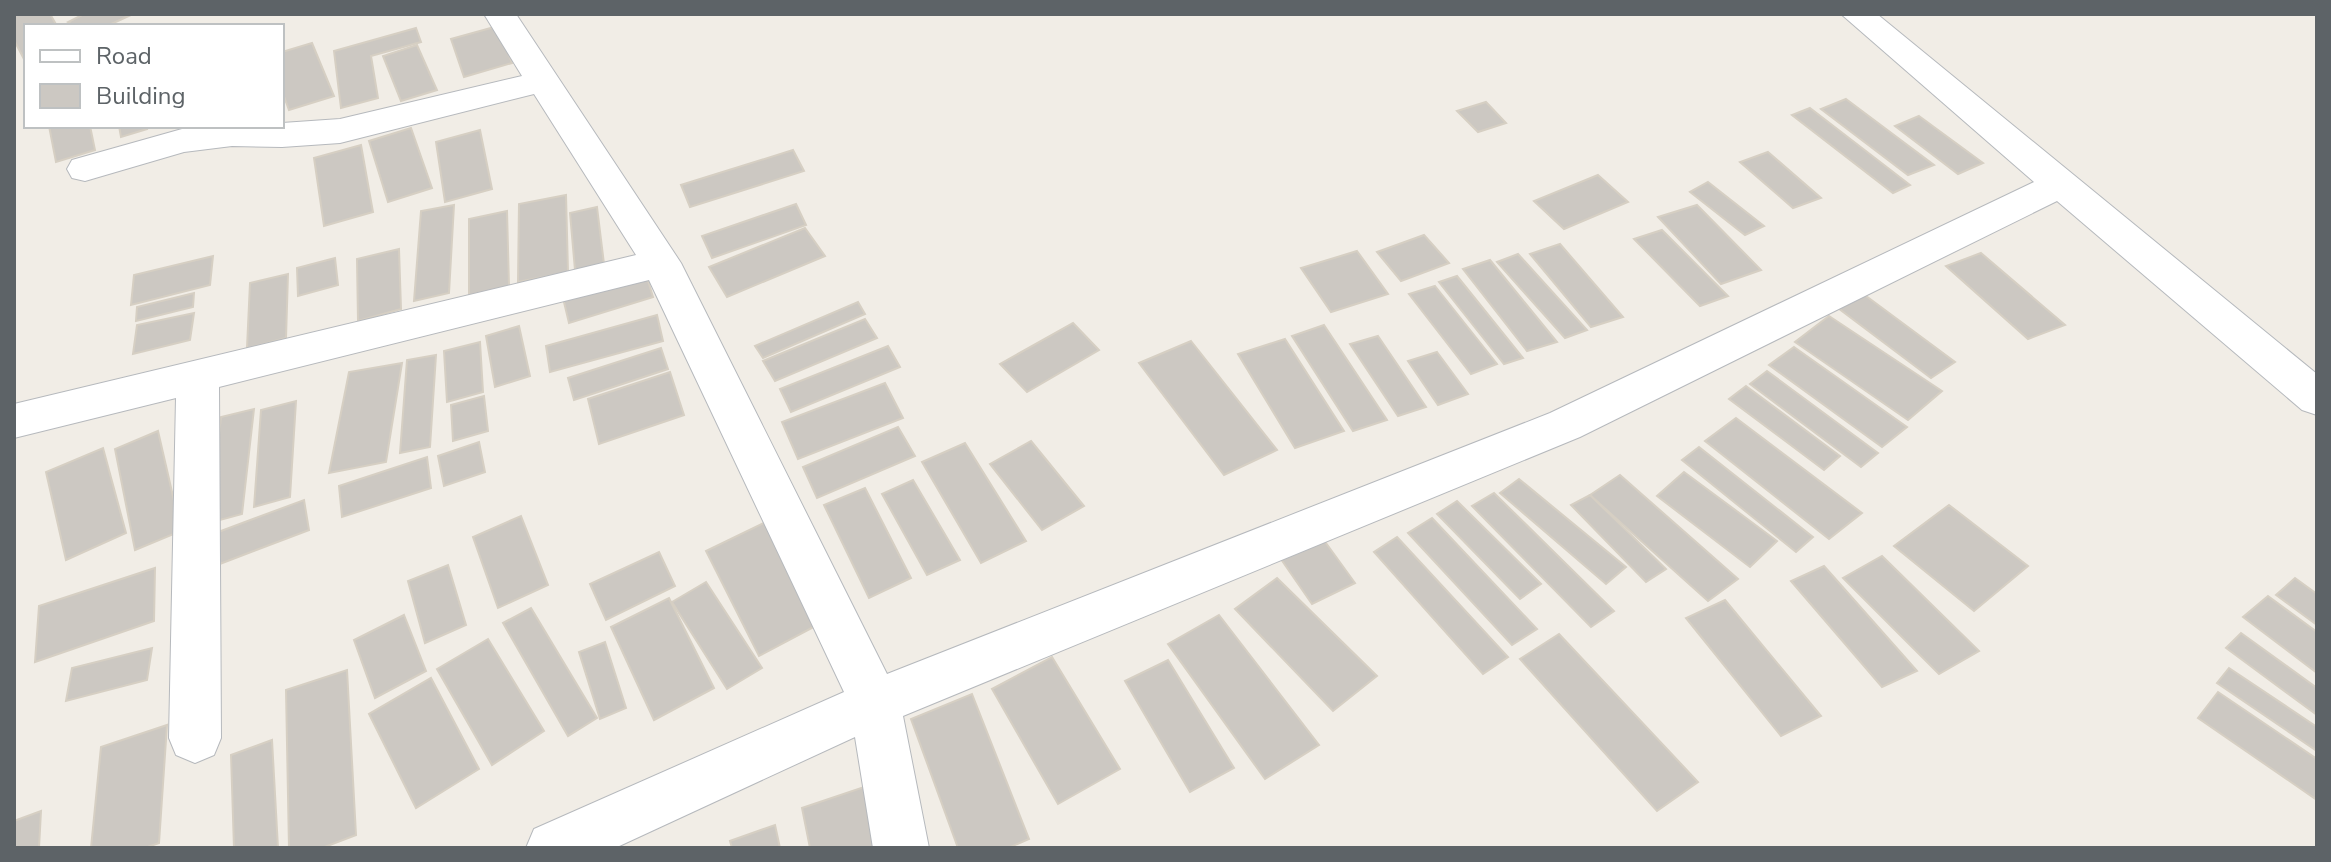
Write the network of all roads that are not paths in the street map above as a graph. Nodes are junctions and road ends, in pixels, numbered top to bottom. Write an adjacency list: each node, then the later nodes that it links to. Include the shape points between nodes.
1 (500, 14): 3 (street)
2 (1857, 14): 5 (street)
3 (544, 81): 4 (street, via 340,131 182,141); 6 (street)
4 (85, 169)
5 (2059, 185): 8 (street); 10 (street, via 1565,425)
6 (661, 263): 7 (street); 10 (street)
7 (198, 376): 9 (street); 11 (street)
8 (2317, 398)
9 (14, 421)
10 (875, 703): 12 (street); 13 (street)
11 (195, 738)
12 (554, 848)
13 (901, 848)

